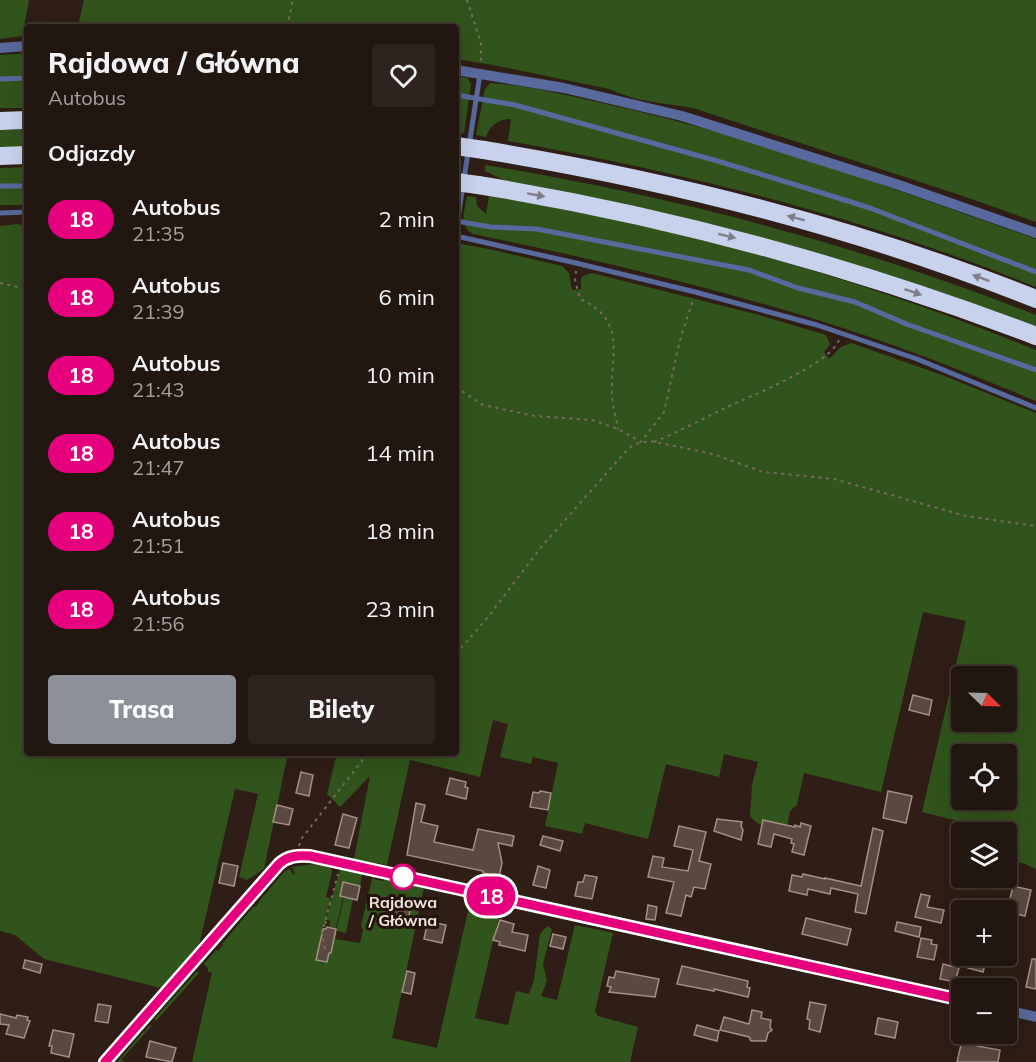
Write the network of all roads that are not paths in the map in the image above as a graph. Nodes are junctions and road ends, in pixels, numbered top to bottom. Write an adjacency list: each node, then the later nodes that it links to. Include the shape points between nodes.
1 (24, 46): 2 (street)
2 (0, 48)
3 (459, 70): 4 (street)
4 (480, 74): 8 (lane); 21 (street, via 564,88 682,116)
5 (24, 78): 6 (lane)
6 (0, 79)
7 (459, 95): 8 (lane)
8 (476, 97): 17 (lane); 23 (lane, via 819,192)
9 (24, 120): 10 (highway)
10 (0, 121)
11 (459, 146): 24 (highway, one-way to 11, bridge, via 891,247 730,201 623,176)
12 (24, 155): 13 (highway)
13 (0, 156)
14 (459, 182): 25 (highway, one-way to 25, bridge, via 611,209 761,245 893,285)
15 (0, 186): 16 (lane)
16 (24, 186)
17 (459, 208)
18 (0, 213): 19 (lane)
19 (24, 213)
20 (459, 221): 26 (lane, via 537,229 749,270 798,288 855,302)
21 (1036, 233)
22 (459, 237): 27 (lane, via 755,307 917,359)
23 (1036, 272)
24 (1036, 299)
25 (1036, 336)
26 (1036, 370)
27 (1036, 408)
28 (951, 998): 31 (street, via 298,855 279,864)
29 (1017, 1013): 30 (street)
30 (1036, 1017)
31 (105, 1062)

